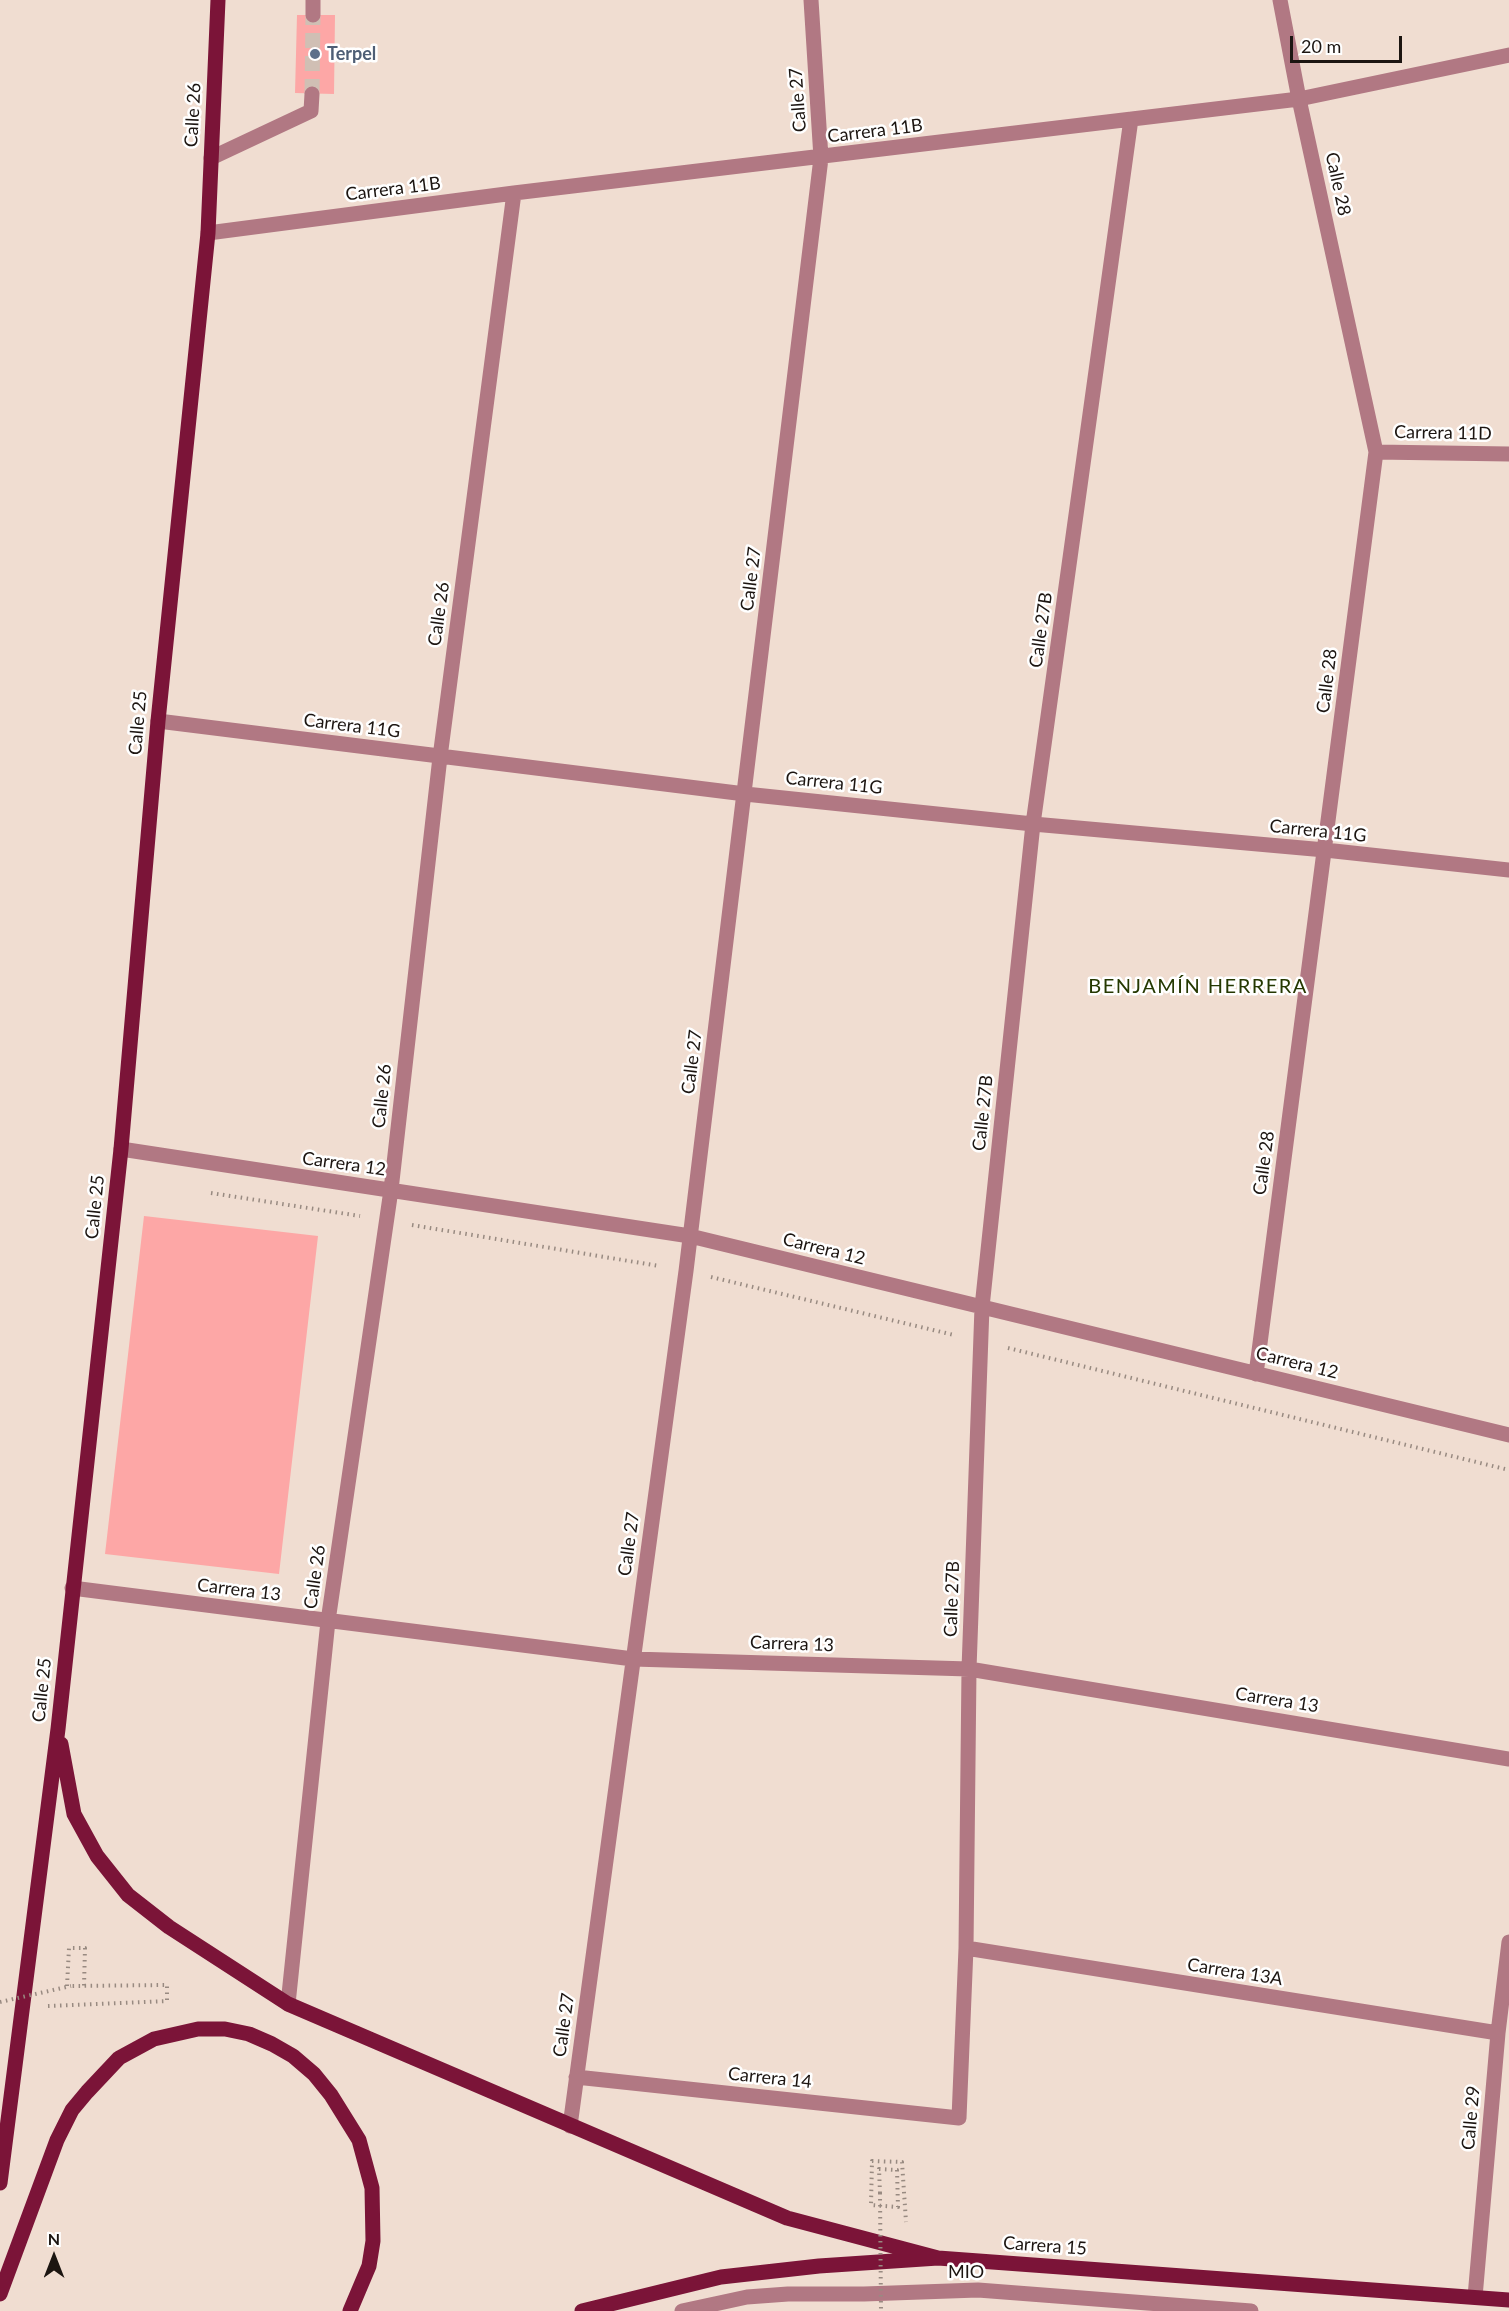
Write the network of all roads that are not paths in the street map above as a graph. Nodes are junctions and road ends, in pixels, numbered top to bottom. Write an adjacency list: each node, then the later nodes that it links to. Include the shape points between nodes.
1 (218, 0): 8 (main road, Calle 26)
2 (810, 0): 9 (street, Calle 27)
3 (1280, 0): 6 (street, Calle 28)
4 (1509, 55): 6 (street, Carrera 11B)
5 (312, 94): 8 (street, via 311,111)
6 (1299, 99): 7 (street, Carrera 11B); 12 (street, Calle 28)
7 (1131, 119): 9 (street, Carrera 11B); 17 (street, Calle 27B)
8 (211, 158): 11 (main road, Calle 26)
9 (821, 158): 10 (street, Carrera 11B); 16 (street, Calle 27)
10 (514, 193): 11 (street, Carrera 11B); 15 (street, Calle 26)
11 (208, 232): 14 (main road, Calle 25)
12 (1376, 452): 13 (street, Carrera 11D); 18 (street, Calle 28)
13 (1509, 454)
14 (158, 721): 15 (street, Carrera 11G); 20 (main road, Calle 25)
15 (440, 757): 16 (street, Carrera 11G); 21 (street, Calle 26)
16 (745, 794): 17 (street, Carrera 11G); 22 (street, Calle 27)
17 (1033, 824): 18 (street, Carrera 11G); 23 (street, Calle 27B)
18 (1326, 850): 19 (street, Carrera 11G); 24 (street, Calle 28)
19 (1509, 870)
20 (121, 1149): 21 (street, Carrera 12); 26 (main road, Calle 25)
21 (391, 1190): 22 (street, Carrera 12); 27 (street, Calle 26)
22 (690, 1236): 23 (street, Carrera 12); 28 (street, Calle 27)
23 (982, 1307): 24 (street, Carrera 12); 29 (street, Calle 27B)
24 (1256, 1374): 25 (street, Carrera 12)
25 (1509, 1435)
26 (72, 1588): 27 (street, Carrera 13); 30 (main road, Calle 25)
27 (328, 1621): 28 (street, Carrera 13); 34 (street, Calle 26)
28 (633, 1659): 29 (street, Carrera 13); 36 (street, Calle 27)
29 (969, 1669): 31 (street, Carrera 13); 33 (street, Calle 27B)
30 (58, 1729): 34 (main road, via 74,1814 98,1856 128,1895); 39 (main road, Calle 25)
31 (1509, 1758)
32 (1509, 1942): 35 (street, Calle 29)
33 (966, 1948): 35 (street, Carrera 13A); 37 (street, Calle 27B)
34 (288, 2004): 38 (main road)
35 (1498, 2033): 42 (street, Calle 29)
36 (576, 2077): 37 (street, Carrera 14); 38 (street, Calle 27)
37 (959, 2118)
38 (570, 2126): 40 (main road, via 787,2218)
39 (0, 2183)
40 (938, 2258): 42 (main road, Carrera 15); 45 (main road, Carrera 15, via 819,2265 722,2277)
41 (0, 2294): 44 (main road, via 57,2140 72,2110 87,2092 119,2058 154,2039 198,2030 225,2030 249,2034 293,2056 331,2095 359,2140 372,2188 373,2241 369,2265)
42 (1475, 2297): 43 (main road, Carrera 15)
43 (1509, 2300)
44 (350, 2311)
45 (582, 2311)
46 (682, 2311): 47 (street, MIO, via 747,2297 788,2294 978,2290)
47 (1251, 2311)

